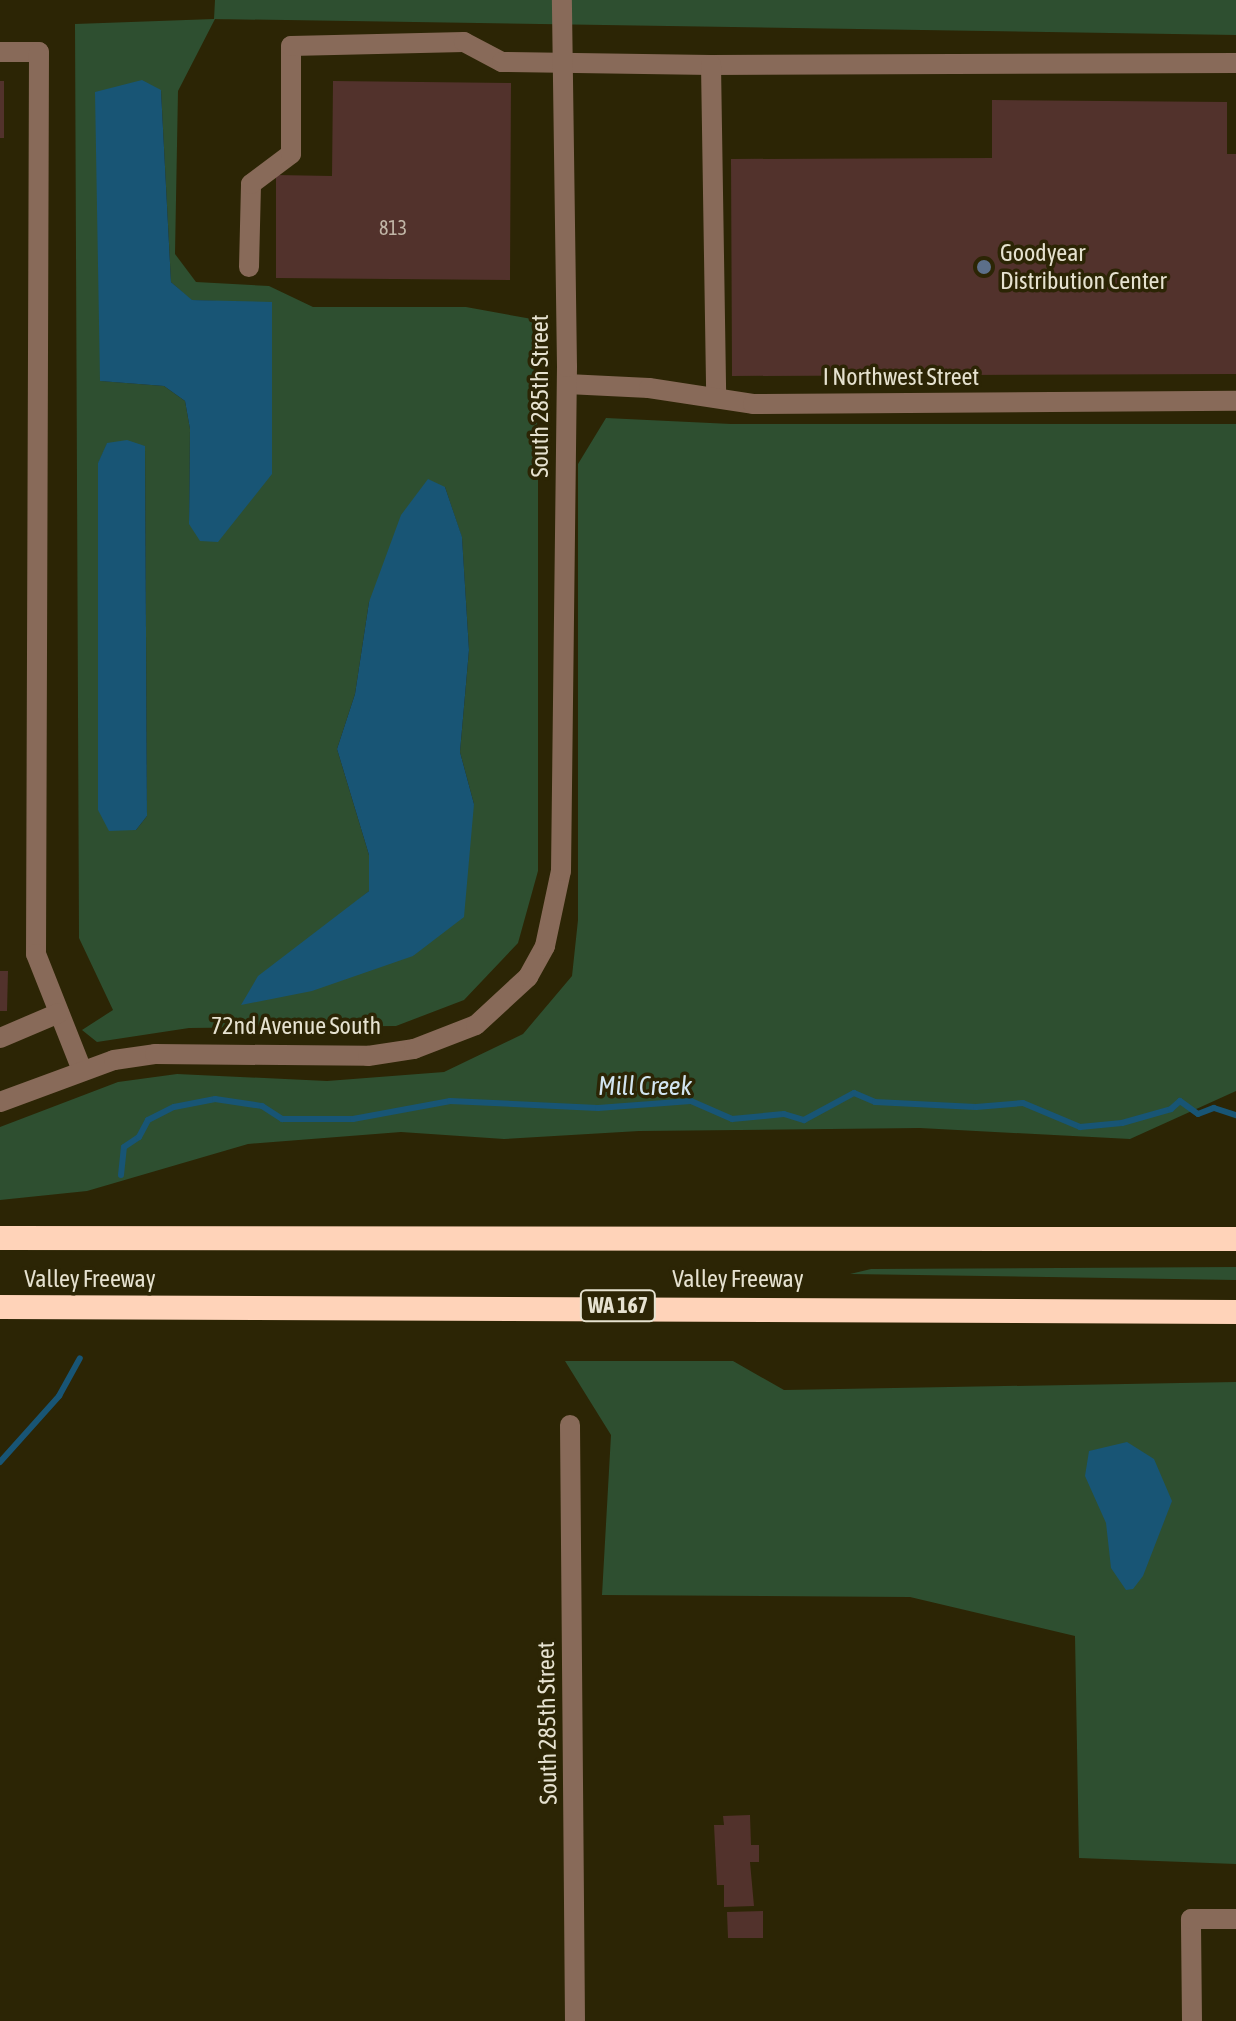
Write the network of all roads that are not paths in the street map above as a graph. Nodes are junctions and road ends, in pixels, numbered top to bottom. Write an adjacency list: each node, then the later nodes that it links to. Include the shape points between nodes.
1 (562, 6): 4 (street, South 285th Street)
2 (0, 52): 11 (street, via 39,52 36,954)
3 (1236, 63): 5 (street)
4 (562, 65): 5 (street); 6 (street, via 502,62 464,42 291,46 291,154 251,184); 7 (street, South 285th Street)
5 (711, 65): 8 (street)
6 (249, 267)
7 (567, 384): 8 (street, I Northwest Street); 10 (street, South 285th Street)
8 (716, 398): 9 (street, I Northwest Street, via 753,404)
9 (1236, 401)
10 (561, 792): 13 (street, 72nd Avenue South, via 561,871 545,946 528,977 476,1025 414,1049 368,1056 155,1054)
11 (59, 1013): 12 (street); 13 (street)
12 (0, 1038)
13 (82, 1070): 14 (street, 72nd Avenue South)
14 (0, 1102)
15 (0, 1238): 16 (highway, Valley Freeway)
16 (1236, 1239)
17 (0, 1307): 18 (highway, Valley Freeway / WA 167)
18 (1236, 1312)
19 (570, 1425): 21 (street, South 285th Street)
20 (1236, 1919): 22 (street, via 1191,1919)
21 (575, 2021)
22 (1192, 2021)

